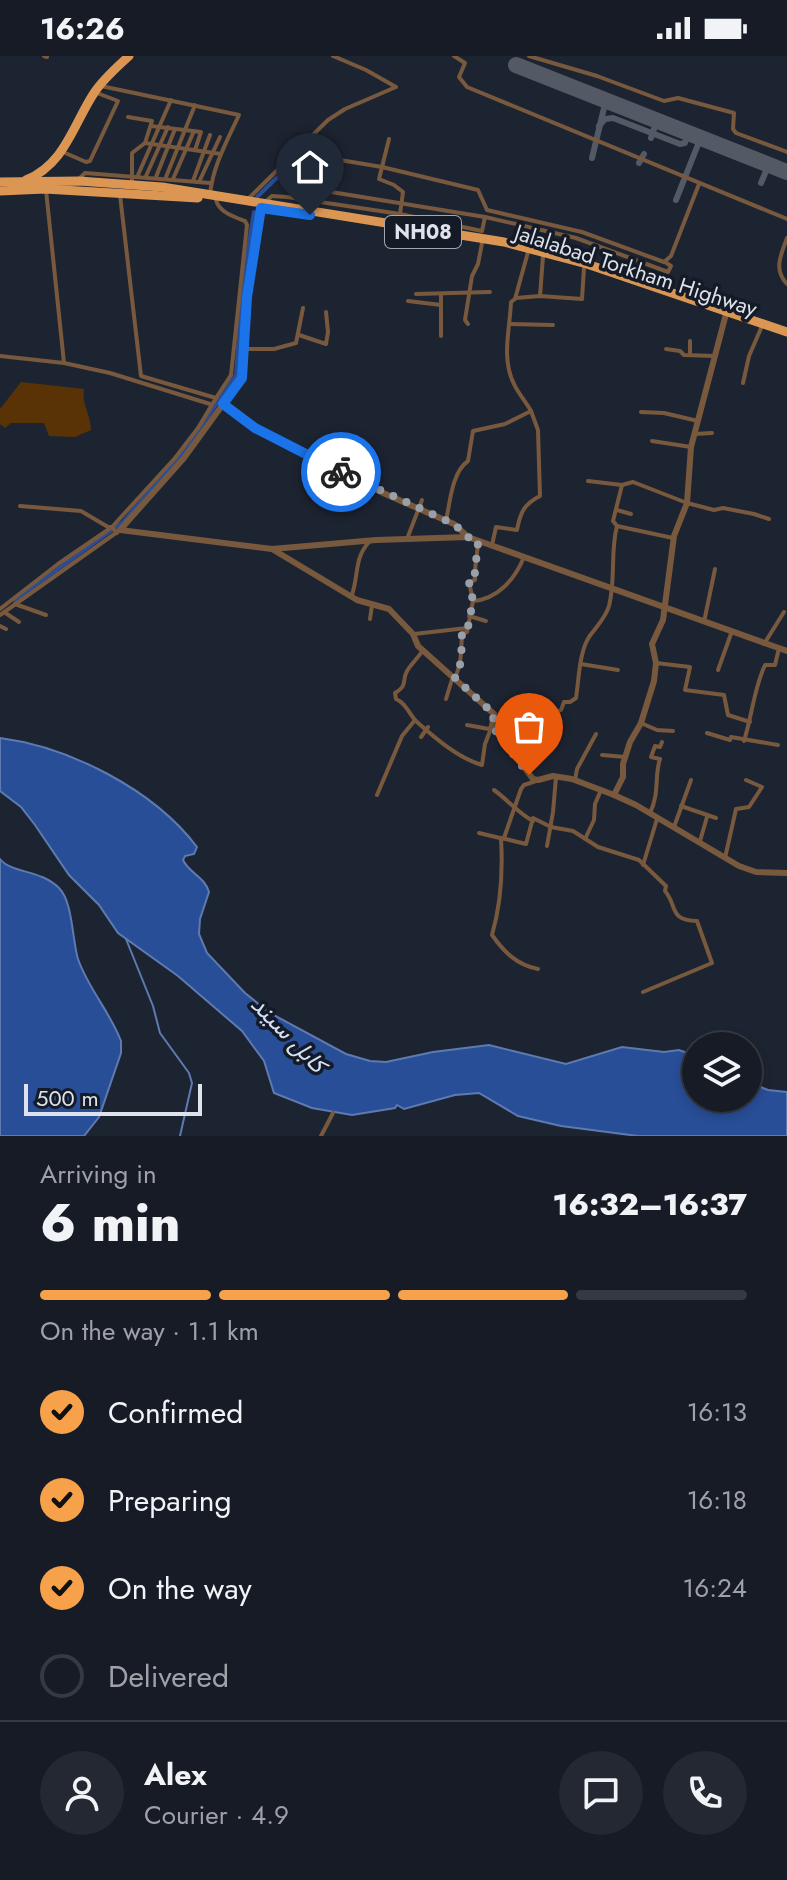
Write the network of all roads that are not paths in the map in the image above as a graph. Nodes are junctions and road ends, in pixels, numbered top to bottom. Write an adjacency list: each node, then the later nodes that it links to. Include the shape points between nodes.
1 (129, 56): 5 (highway)
2 (333, 56): 46 (street, via 396,87 328,120)
3 (454, 56): 42 (street, via 465,63 459,77 467,87)
4 (529, 56): 28 (street, via 664,101 678,98 734,113 736,133)
5 (97, 89): 6 (street); 26 (highway); 26 (street, via 118,101 90,161)
6 (171, 100): 7 (street); 10 (street)
7 (195, 105): 13 (street); 29 (street, via 239,115)
8 (128, 117): 9 (street, via 152,121)
9 (151, 126): 10 (street); 18 (street)
10 (160, 127): 11 (street); 19 (street)
11 (168, 127): 12 (street); 20 (street)
12 (175, 129): 13 (street); 21 (street)
13 (185, 130): 14 (street); 22 (street)
14 (194, 131): 23 (street); 24 (street, via 201,132)
15 (210, 135): 25 (street)
16 (220, 137): 27 (street)
17 (389, 139): 32 (street)
18 (145, 143): 19 (street); 41 (street, via 132,153)
19 (152, 145): 20 (street); 41 (street)
20 (160, 145): 21 (street); 33 (street)
21 (168, 146): 22 (street); 34 (street)
22 (178, 147): 23 (street); 39 (street)
23 (188, 148): 24 (street); 36 (street)
24 (195, 150): 25 (street)
25 (205, 151): 27 (street); 40 (street)
26 (63, 152): 31 (highway)
27 (212, 152): 29 (street); 40 (street)
28 (787, 152)
29 (221, 154): 45 (street)
30 (328, 158): 32 (street)
31 (53, 163): 37 (highway); 43 (highway)
32 (382, 167): 48 (street, via 379,179 403,192); 56 (street, via 478,190 487,210 582,232)
33 (146, 176): 34 (street); 41 (street)
34 (156, 177): 39 (street)
35 (320, 178): 48 (street, via 319,190)
36 (173, 179): 39 (street); 40 (street)
37 (23, 181): 38 (highway, NH08); 43 (highway, NH08)
38 (0, 182)
39 (164, 182): 41 (highway, NH08); 45 (highway, NH08)
40 (196, 182): 45 (street)
41 (130, 184): 43 (highway, Jalalabad Torkham Highway / NH08); 43 (highway, NH08); 45 (highway, Jalalabad Torkham Highway / NH08); 85 (street, via 141,376)
42 (699, 184): 51 (street); 56 (street)
43 (46, 185): 44 (highway, NH08); 83 (street)
44 (0, 191)
45 (213, 193): 46 (highway, NH08); 47 (highway, Jalalabad Torkham Highway / NH08); 85 (street, via 217,206 247,225 231,375)
46 (247, 200): 47 (highway, NH08)
47 (265, 204): 49 (street, via 272,196 287,197); 53 (highway, Jalalabad Torkham Highway / NH08); 69 (highway, NH08, via 532,248); 78 (street, via 248,284)
48 (402, 205): 49 (street); 50 (street)
49 (400, 214): 50 (street, via 482,231)
50 (485, 217): 56 (street, via 576,238 668,272 671,266)
51 (787, 219)
52 (787, 238): 58 (street, via 778,265)
53 (482, 243): 54 (highway, Jalalabad Torkham Highway / NH08); 60 (street)
54 (528, 252): 55 (highway, Jalalabad Torkham Highway / NH08); 64 (street)
55 (543, 256): 57 (highway, Jalalabad Torkham Highway / NH08); 63 (street)
56 (665, 262)
57 (584, 268): 63 (street, via 582,299); 69 (highway, Jalalabad Torkham Highway / NH08)
58 (787, 284)
59 (490, 292): 60 (street)
60 (468, 293): 62 (street); 70 (street)
61 (416, 294): 62 (street)
62 (441, 294): 66 (street)
63 (540, 296): 64 (street)
64 (515, 298): 71 (street)
65 (408, 301): 66 (street)
66 (441, 305): 76 (street)
67 (303, 308): 74 (street)
68 (326, 312): 74 (street, via 326,344)
69 (726, 313): 73 (highway, Jalalabad Torkham Highway / NH08); 82 (street)
70 (468, 324)
71 (510, 324): 72 (street); 88 (street, via 508,367)
72 (553, 325)
73 (762, 326): 75 (highway, Jalalabad Torkham Highway / NH08); 84 (street)
74 (299, 335): 78 (street, via 296,343 274,349)
75 (787, 335)
76 (441, 336)
77 (690, 341): 80 (street)
78 (243, 349): 86 (street, via 242,378)
79 (666, 349): 80 (street)
80 (690, 355): 82 (street)
81 (0, 356): 83 (street)
82 (716, 356): 90 (street)
83 (64, 363): 87 (street)
84 (743, 383)
85 (216, 398): 87 (street)
86 (223, 404): 98 (street, via 255,428 323,463); 106 (street, via 184,458)
87 (211, 405): 105 (street, via 175,458)
88 (531, 411): 103 (street, via 473,431); 112 (street, via 538,430 540,496 521,510 517,530 496,527)
89 (641, 412): 90 (street)
90 (698, 421): 92 (street)
91 (712, 433): 92 (street)
92 (695, 434): 94 (street)
93 (652, 441): 94 (street)
94 (691, 447): 97 (street)
95 (588, 481): 96 (street)
96 (622, 485): 97 (street, via 633,482); 100 (street)
97 (687, 503): 102 (street); 108 (street)
98 (420, 504): 103 (street); 109 (street)
99 (20, 506): 105 (street, via 81,511)
100 (617, 510): 101 (street); 104 (street)
101 (631, 514)
102 (769, 519)
103 (446, 521): 107 (street)
104 (617, 526): 108 (street); 116 (street)
105 (112, 527): 106 (street); 122 (street)
106 (118, 531): 113 (street); 119 (street)
107 (468, 537): 109 (street); 111 (street)
108 (673, 538): 121 (street)
109 (407, 539): 110 (street)
110 (370, 540): 113 (street); 117 (street, via 358,554)
111 (478, 540): 112 (street); 118 (street, via 475,580 469,582)
112 (491, 545): 114 (street)
113 (267, 546): 117 (street)
114 (524, 557): 116 (street); 118 (street, via 517,575 489,600)
115 (715, 569): 129 (street)
116 (612, 589): 121 (street); 140 (street)
117 (352, 595): 120 (street)
118 (473, 601): 125 (street)
119 (15, 604): 122 (street); 124 (street)
120 (372, 605): 126 (street); 134 (street, via 389,609)
121 (663, 607): 129 (street); 139 (street, via 652,644)
122 (1, 612): 128 (street)
123 (784, 612): 135 (street)
124 (46, 615)
125 (469, 616): 127 (street); 131 (street)
126 (370, 619)
127 (486, 621)
128 (19, 622)
129 (704, 622): 133 (street)
130 (0, 626): 132 (street)
131 (467, 628): 134 (street); 143 (street)
132 (6, 629)
133 (732, 631): 135 (street); 142 (street)
134 (413, 634): 137 (street)
135 (764, 644): 136 (street)
136 (779, 648): 138 (street); 146 (street, via 775,665 765,665 760,676)
137 (423, 650): 143 (street); 145 (street, via 408,670 406,684 395,693)
138 (787, 651)
139 (656, 663): 146 (street, via 690,667 685,690 724,695 728,715); 147 (street)
140 (581, 664): 141 (street); 158 (street, via 576,698 551,714 542,741 528,738)
141 (618, 670)
142 (718, 670)
143 (454, 677): 144 (street); 149 (street, via 494,714)
144 (446, 699)
145 (415, 720): 150 (street); 168 (street, via 402,736)
146 (750, 722): 155 (street)
147 (641, 723): 151 (street); 160 (street)
148 (467, 725): 149 (street)
149 (492, 726): 150 (street, via 482,765 468,761); 158 (street)
150 (427, 728): 154 (street)
151 (673, 731)
152 (707, 733): 155 (street)
153 (596, 734): 163 (street)
154 (421, 737)
155 (744, 739): 157 (street)
156 (662, 742): 172 (street, via 651,757 660,759)
157 (778, 745)
158 (510, 748): 162 (street)
159 (602, 755): 160 (street)
160 (625, 757): 169 (street)
161 (556, 777): 162 (street); 163 (street); 177 (street)
162 (538, 780): 170 (street, via 524,785)
163 (575, 780): 167 (street)
164 (691, 780): 171 (street)
165 (746, 780): 184 (street, via 762,787 749,807 736,809)
166 (494, 790): 170 (street)
167 (601, 790): 169 (street); 181 (street)
168 (377, 795)
169 (614, 795): 172 (street)
170 (516, 805): 176 (street); 180 (street)
171 (681, 806): 173 (street); 178 (street)
172 (650, 813): 175 (street)
173 (707, 817): 174 (street); 182 (street)
174 (716, 818)
175 (657, 819): 178 (street); 185 (street)
176 (533, 821): 177 (street); 180 (street, via 526,844)
177 (551, 827): 181 (street); 183 (street)
178 (673, 828): 182 (street)
179 (479, 833): 180 (street)
180 (502, 838): 187 (street, via 500,907 492,935 512,958)
181 (585, 839): 185 (street)
182 (699, 843): 184 (street)
183 (547, 846)
184 (725, 858): 186 (street, via 756,872)
185 (643, 865): 188 (street, via 666,886 677,915 697,921 712,963)
186 (787, 873)
187 (538, 969)
188 (643, 992)
189 (333, 1113): 190 (street)
190 (321, 1136)

